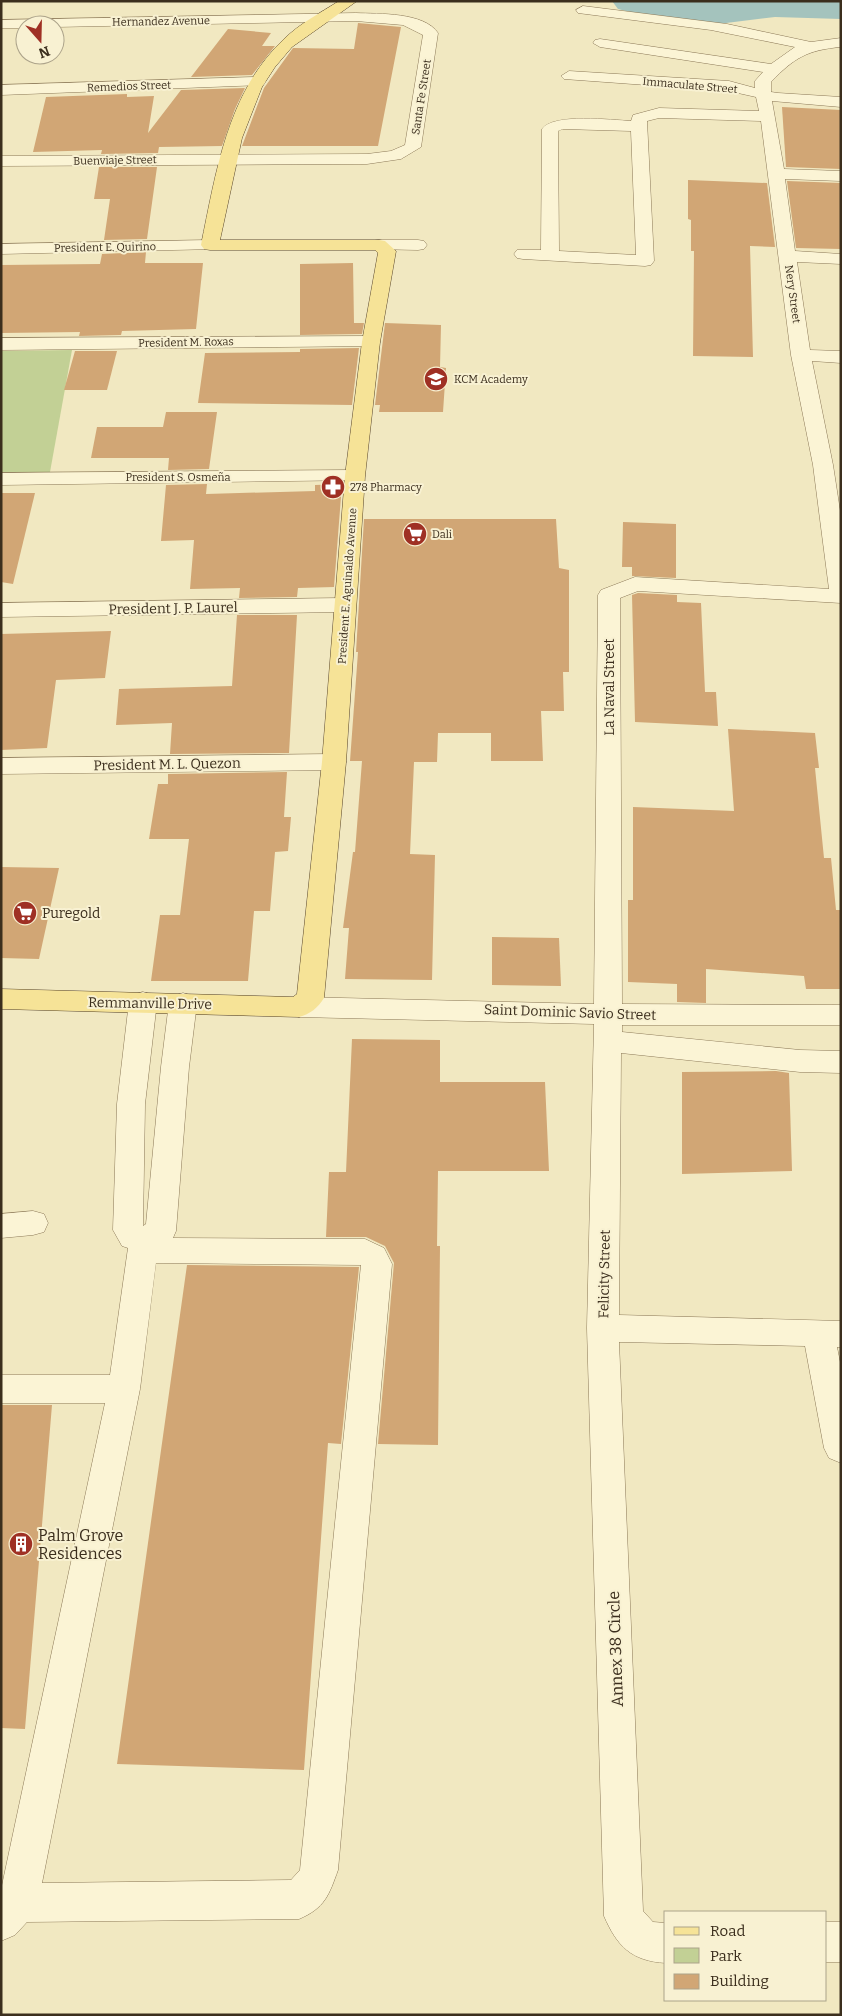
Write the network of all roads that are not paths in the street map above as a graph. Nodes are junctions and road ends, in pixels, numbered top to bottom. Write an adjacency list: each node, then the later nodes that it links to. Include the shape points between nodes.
1 (350, 1): 3 (main road)
2 (583, 10): 7 (street, via 712,26)
3 (321, 18): 4 (street, Hernandez Avenue, via 184,15); 10 (main road, via 286,45); 16 (street, Santa Fe Street, via 402,20 420,24 431,32 413,147 395,156 367,158)
4 (1, 24)
5 (841, 42): 7 (street)
6 (600, 43): 8 (street)
7 (808, 46): 8 (street, via 784,58)
8 (774, 69): 12 (street, via 763,81)
9 (569, 76): 12 (street, Immaculate Street, via 729,86)
10 (258, 82): 11 (street, Remedios Street); 16 (main road, via 247,101)
11 (1, 90)
12 (763, 95): 13 (street, Immaculate Street, via 794,101); 14 (street, Nery Street)
13 (841, 102)
14 (768, 116): 15 (street, via 659,113 639,118); 18 (street, Nery Street)
15 (640, 126): 25 (street, via 560,124 550,129); 25 (street, via 644,261)
16 (228, 158): 17 (street, Buenviaje Street); 20 (main road)
17 (1, 161)
18 (776, 174): 19 (street); 26 (street, Nery Street)
19 (841, 176)
20 (210, 245): 21 (main road); 23 (street, President E. Quirino)
21 (379, 245): 22 (street); 28 (main road, President E. Aguinaldo Avenue, via 387,251)
22 (418, 245)
23 (1, 249)
24 (523, 254): 25 (street)
25 (550, 255)
26 (788, 256): 27 (street); 30 (street, Nery Street)
27 (841, 258)
28 (371, 342): 29 (street, President M. Roxas); 33 (main road, President E. Aguinaldo Avenue)
29 (1, 344)
30 (801, 355): 31 (street); 32 (street, Nery Street)
31 (841, 357)
32 (832, 466): 35 (street, Nery Street)
33 (355, 476): 34 (street, President S. Osmeña); 36 (main road, President E. Aguinaldo Avenue)
34 (1, 479)
35 (841, 596): 45 (street, La Naval Street, via 635,584 609,595)
36 (345, 605): 37 (street, President J. P. Laurel); 38 (main road, President E. Aguinaldo Avenue)
37 (1, 610)
38 (334, 762): 39 (street, President M. L. Quezon); 43 (main road, President E. Aguinaldo Avenue, via 310,998)
39 (1, 766)
40 (1, 999): 41 (main road, Remmanville Drive)
41 (143, 1002): 42 (main road, Remmanville Drive); 48 (street)
42 (183, 1003): 43 (main road, Remmanville Drive); 47 (street)
43 (299, 1007): 45 (street, Saint Dominic Savio Street)
44 (841, 1015): 45 (street, Saint Dominic Savio Street, via 692,1016)
45 (608, 1027): 46 (street, via 800,1061); 54 (street, Felicity Street)
46 (841, 1062)
47 (175, 1067): 48 (street); 49 (street)
48 (136, 1068): 50 (street)
49 (169, 1134): 50 (street); 53 (street, via 161,1231)
50 (130, 1137): 53 (street, via 128,1230)
51 (33, 1223): 52 (street)
52 (1, 1226)
53 (143, 1245): 57 (street); 59 (street, via 365,1252 374,1257 377,1264 319,1870 313,1886 299,1898)
54 (603, 1328): 55 (street, Felicity Street); 62 (street, Annex 38 Circle, via 624,1916 634,1934 651,1943)
55 (830, 1334): 58 (street)
56 (1, 1389): 57 (street)
57 (124, 1389): 59 (street)
58 (841, 1448)
59 (10, 1912)
60 (827, 1942): 61 (street)
61 (841, 1942)
62 (664, 1943)

